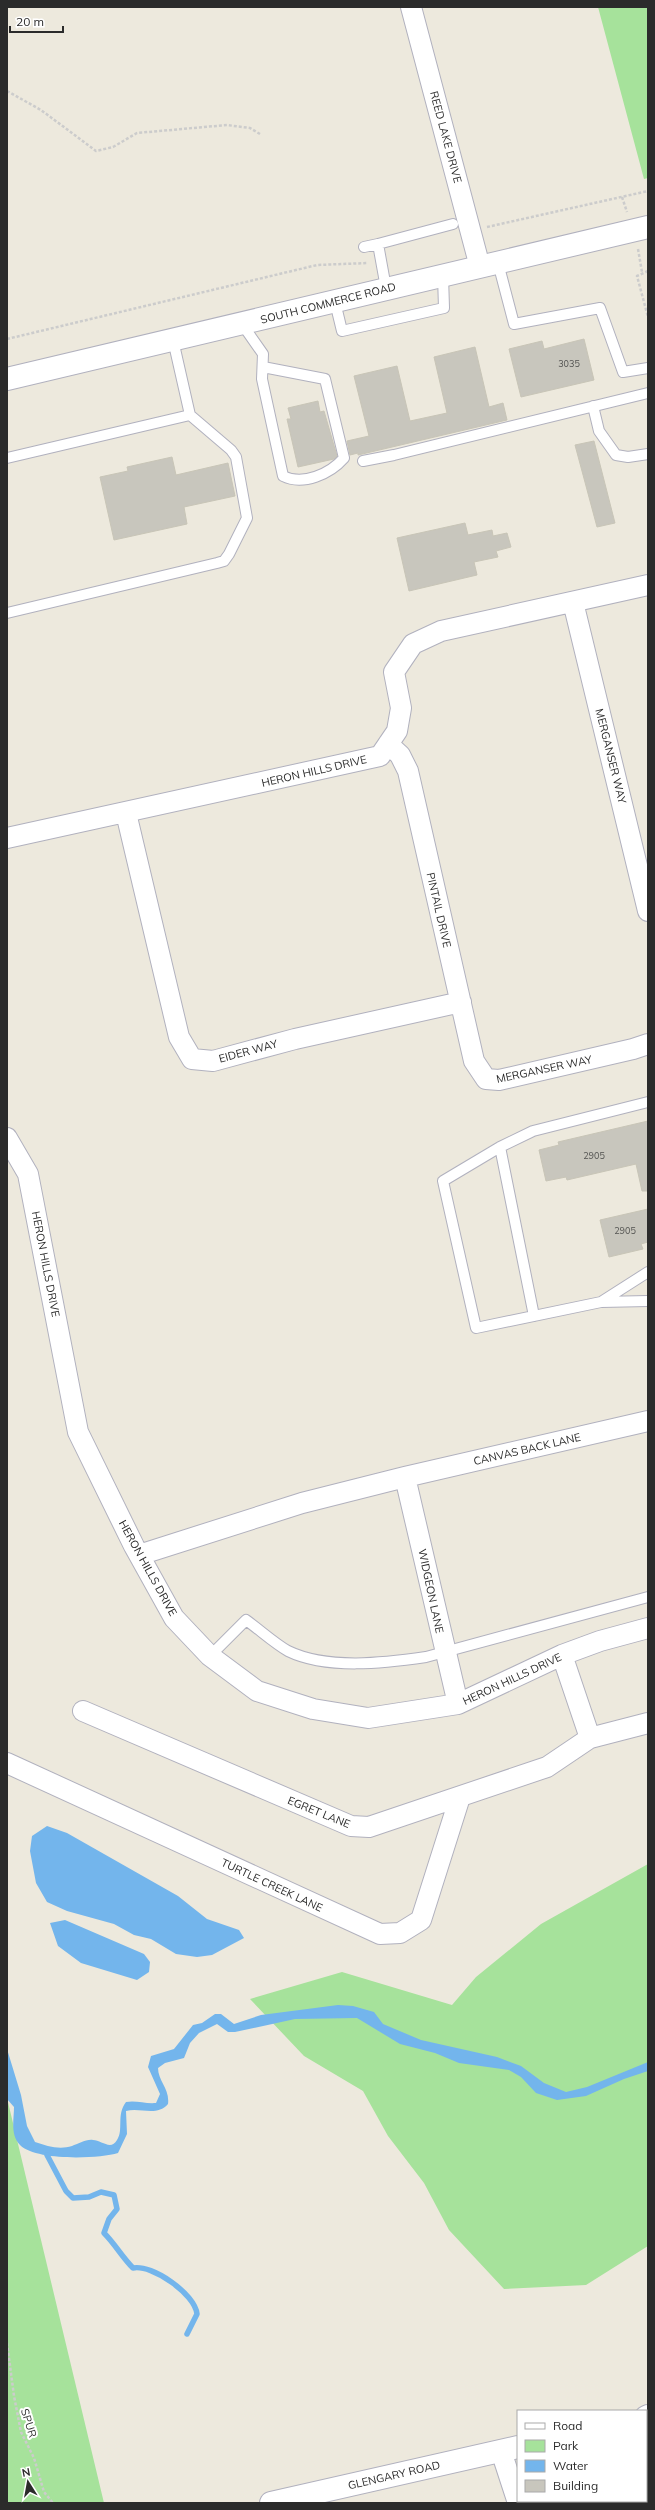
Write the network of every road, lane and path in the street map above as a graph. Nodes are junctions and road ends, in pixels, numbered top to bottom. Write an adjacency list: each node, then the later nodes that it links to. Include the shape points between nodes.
1 (411, 7): 6 (street, REED LAKE DRIVE)
2 (7, 91): 3 (path, via 41,110 96,151 113,147 137,133 227,125 250,128)
3 (260, 134)
4 (648, 191): 6 (path)
5 (648, 227): 10 (street, SOUTH COMMERCE ROAD)
6 (462, 228): 7 (lane); 10 (street, REED LAKE DRIVE)
7 (378, 244): 8 (lane); 9 (lane)
8 (364, 247)
9 (380, 259): 13 (lane); 17 (path, via 368,263 317,265)
10 (489, 265): 12 (street, SOUTH COMMERCE ROAD); 20 (lane, via 514,324 600,308 623,372)
11 (648, 271): 15 (path, via 637,276)
12 (443, 276): 13 (street, SOUTH COMMERCE ROAD); 14 (lane, via 444,308 342,331)
13 (386, 288): 14 (street, SOUTH COMMERCE ROAD)
14 (335, 302): 16 (street, SOUTH COMMERCE ROAD)
15 (648, 317)
16 (242, 324): 18 (street, SOUTH COMMERCE ROAD); 19 (lane, via 263,354)
17 (7, 339)
18 (173, 340): 21 (street, SOUTH COMMERCE ROAD); 24 (lane)
19 (263, 367): 19 (lane, via 262,379 283,476 293,481 320,476 337,466 344,458 325,379)
20 (648, 368)
21 (7, 379)
22 (648, 393): 23 (lane)
23 (593, 406): 25 (lane, via 599,431 616,455 628,457); 27 (lane)
24 (190, 415): 26 (lane); 30 (lane, via 232,450 236,457 248,517 226,558 217,563)
25 (648, 454)
26 (7, 458)
27 (363, 461)
28 (648, 585): 29 (street, HERON HILLS DRIVE)
29 (573, 602): 31 (street, HERON HILLS DRIVE, via 441,631 413,644 394,672 401,708 397,731); 34 (street, MERGANSER WAY)
30 (7, 613)
31 (388, 744): 32 (street, HERON HILLS DRIVE, via 380,756); 35 (street, PINTAIL DRIVE, via 400,755 408,771)
32 (126, 813): 33 (street, HERON HILLS DRIVE); 35 (street, EIDER WAY, via 177,1030 192,1059 213,1061 295,1039)
33 (7, 838)
34 (648, 911)
35 (460, 1002): 37 (street, PINTAIL DRIVE, via 474,1061)
36 (648, 1044): 37 (street, MERGANSER WAY, via 633,1050 499,1080)
37 (486, 1079)
38 (648, 1102): 40 (lane, via 533,1132)
39 (7, 1138): 47 (street, HERON HILLS DRIVE, via 28,1174 78,1432)
40 (500, 1147): 44 (lane); 44 (lane, via 443,1181 476,1328)
41 (648, 1272): 43 (lane)
42 (648, 1301): 43 (lane)
43 (601, 1302): 44 (lane)
44 (534, 1316)
45 (648, 1421): 46 (street, CANVAS BACK LANE)
46 (405, 1476): 47 (street, CANVAS BACK LANE, via 302,1503); 50 (street, WIDGEON LANE)
47 (139, 1555): 52 (street, HERON HILLS DRIVE, via 174,1618)
48 (648, 1597): 50 (lane)
49 (648, 1628): 51 (street, HERON HILLS DRIVE)
50 (444, 1651): 52 (lane, via 426,1657 396,1661 354,1663 318,1659 289,1651 246,1620); 53 (street, WIDGEON LANE)
51 (562, 1655): 53 (street, HERON HILLS DRIVE); 56 (street)
52 (210, 1656): 53 (street, HERON HILLS DRIVE, via 257,1691 313,1709 368,1718)
53 (458, 1704)
54 (83, 1711): 58 (street, EGRET LANE, via 351,1826 369,1828)
55 (648, 1723): 56 (street, EGRET LANE)
56 (590, 1738): 58 (street, EGRET LANE, via 547,1766)
57 (7, 1763): 58 (street, TURTLE CREEK LANE, via 380,1934 400,1932 421,1920)
58 (460, 1797)
59 (7, 2343): 62 (path, SPUR, via 21,2432 34,2458 44,2492)
60 (510, 2449): 61 (street); 63 (street, GLENGARY ROAD)
61 (517, 2496)
62 (53, 2503)
63 (271, 2503)

